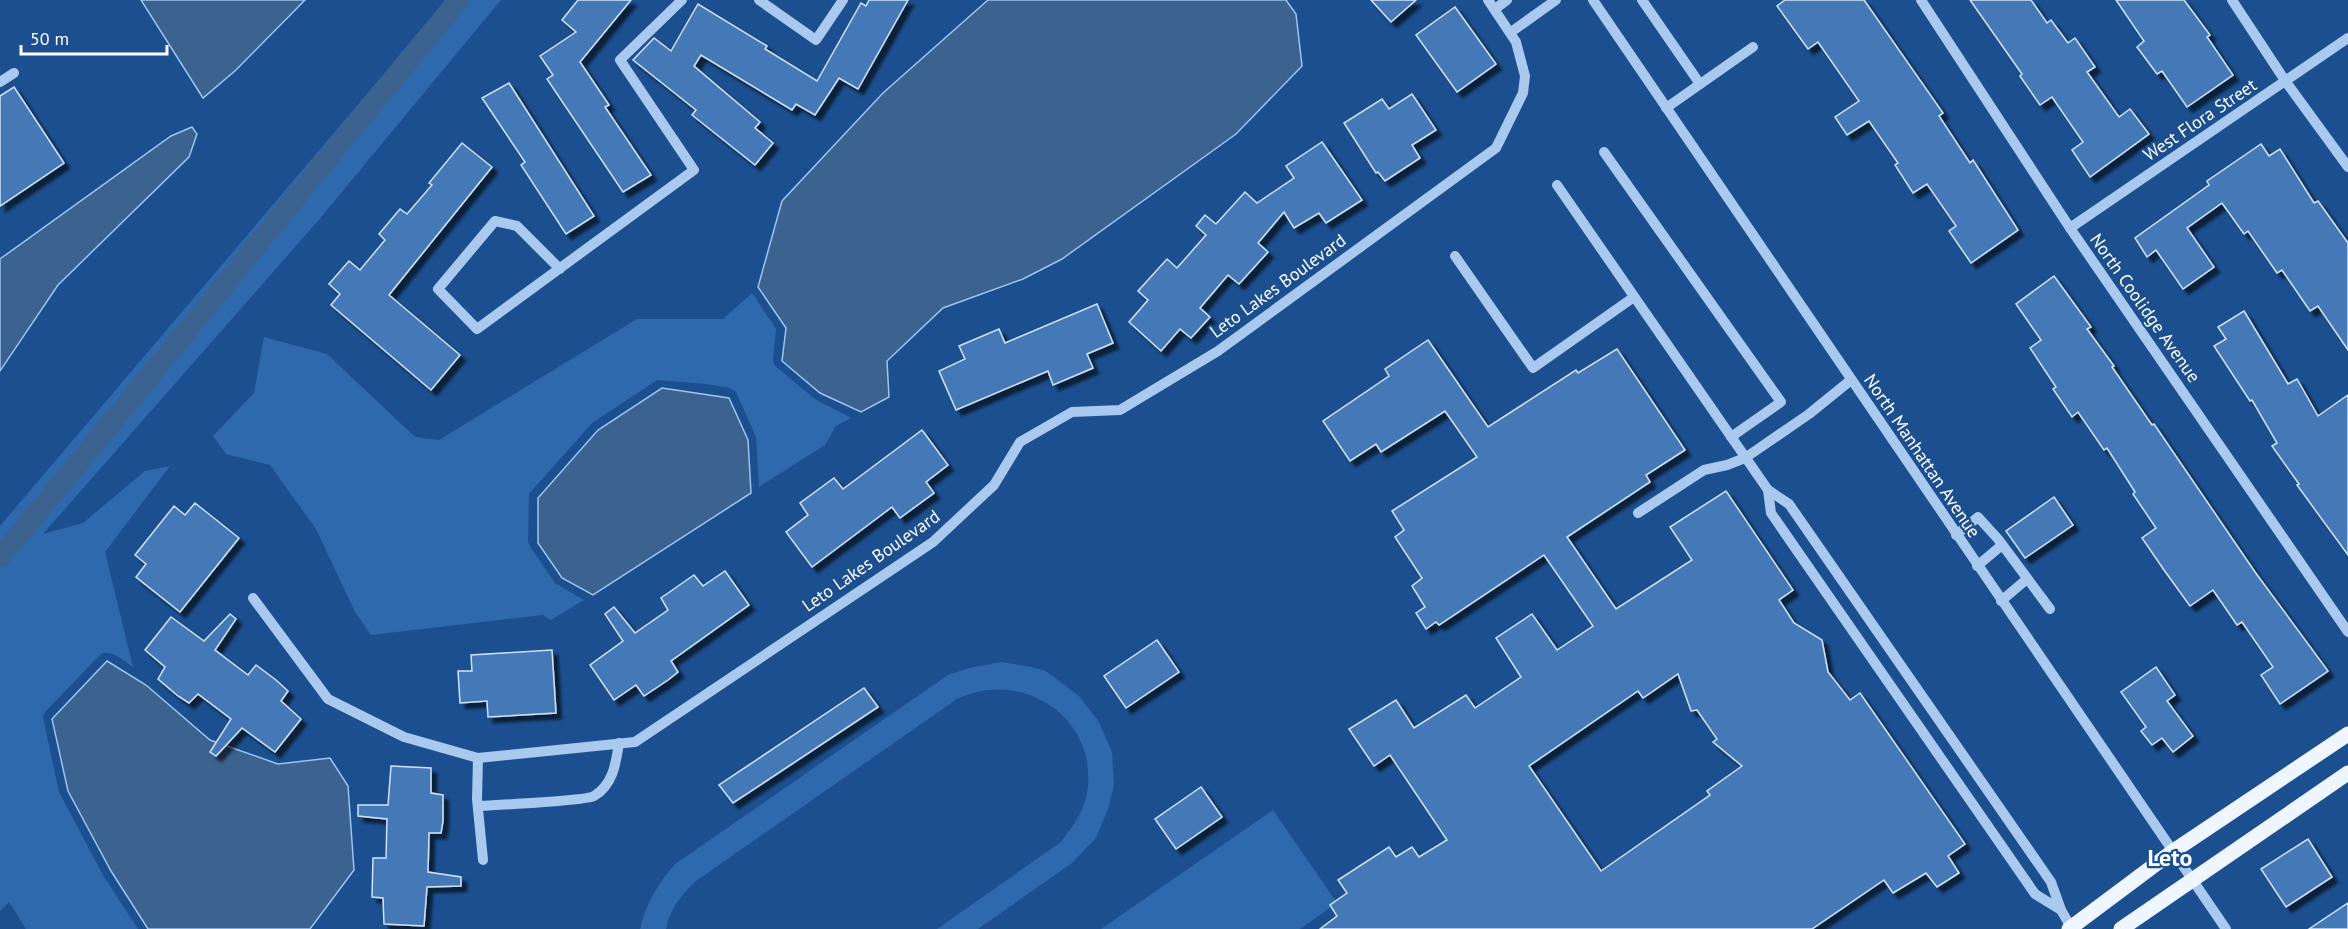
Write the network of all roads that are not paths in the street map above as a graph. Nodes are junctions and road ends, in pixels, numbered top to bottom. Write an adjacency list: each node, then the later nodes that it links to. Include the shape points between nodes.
1 (682, 0): 24 (street, via 620,60 694,170)
2 (759, 0): 3 (street, via 816,40)
3 (843, 0)
4 (1508, 0): 10 (street, Leto Lakes Boulevard)
5 (1556, 0): 11 (street)
6 (1593, 0): 18 (street, North Manhattan Avenue)
7 (1642, 0): 17 (street)
8 (1921, 0): 22 (street, North Coolidge Avenue)
9 (2232, 0): 16 (street)
10 (1491, 5): 11 (street, Leto Lakes Boulevard)
11 (1511, 32): 40 (street, Leto Lakes Boulevard, via 1525,76 1523,93 1496,148 1218,351 1120,410 1072,412 1020,442 994,485 933,542 635,742)
12 (2348, 38): 16 (street, West Flora Street)
13 (1753, 47): 17 (street)
14 (14, 73): 15 (street)
15 (0, 82)
16 (2286, 82): 20 (street); 22 (street, West Flora Street)
17 (1700, 84): 18 (street)
18 (1666, 108): 26 (street, North Manhattan Avenue)
19 (1604, 152): 27 (street, via 1781,402)
20 (2348, 167)
21 (1557, 185): 25 (street)
22 (2070, 228): 38 (street, North Coolidge Avenue)
23 (1455, 256): 25 (street, via 1533,368)
24 (560, 269): 24 (street, via 477,329 438,289 495,221 517,226)
25 (1634, 297): 27 (street)
26 (1851, 380): 28 (street); 31 (street, North Manhattan Avenue)
27 (1731, 437): 28 (street)
28 (1745, 458): 29 (street); 30 (street, via 1704,470)
29 (1768, 490): 47 (street, via 1796,513 2051,882); 47 (street, via 1771,513 2035,894)
30 (1638, 513)
31 (1956, 535): 32 (street, via 1978,517); 33 (street, North Manhattan Avenue)
32 (2002, 545): 33 (street); 34 (street)
33 (1977, 566): 36 (street, North Manhattan Avenue)
34 (2027, 579): 36 (street); 37 (street)
35 (253, 598): 41 (street, Leto Lakes Boulevard, via 328,699 404,737)
36 (2001, 601): 44 (street, North Manhattan Avenue)
37 (2050, 609)
38 (2348, 632)
39 (2348, 734): 44 (main road)
40 (619, 743): 41 (street, Leto Lakes Boulevard); 43 (street, via 608,783 593,798)
41 (478, 758): 43 (street)
42 (2348, 773): 46 (main road)
43 (478, 806): 45 (street)
44 (2172, 852): 46 (street, North Manhattan Avenue); 48 (main road)
45 (483, 860)
46 (2191, 879): 49 (main road); 50 (street, North Manhattan Avenue)
47 (2061, 910): 48 (street)
48 (2070, 928)
49 (2121, 929)
50 (2226, 929)

